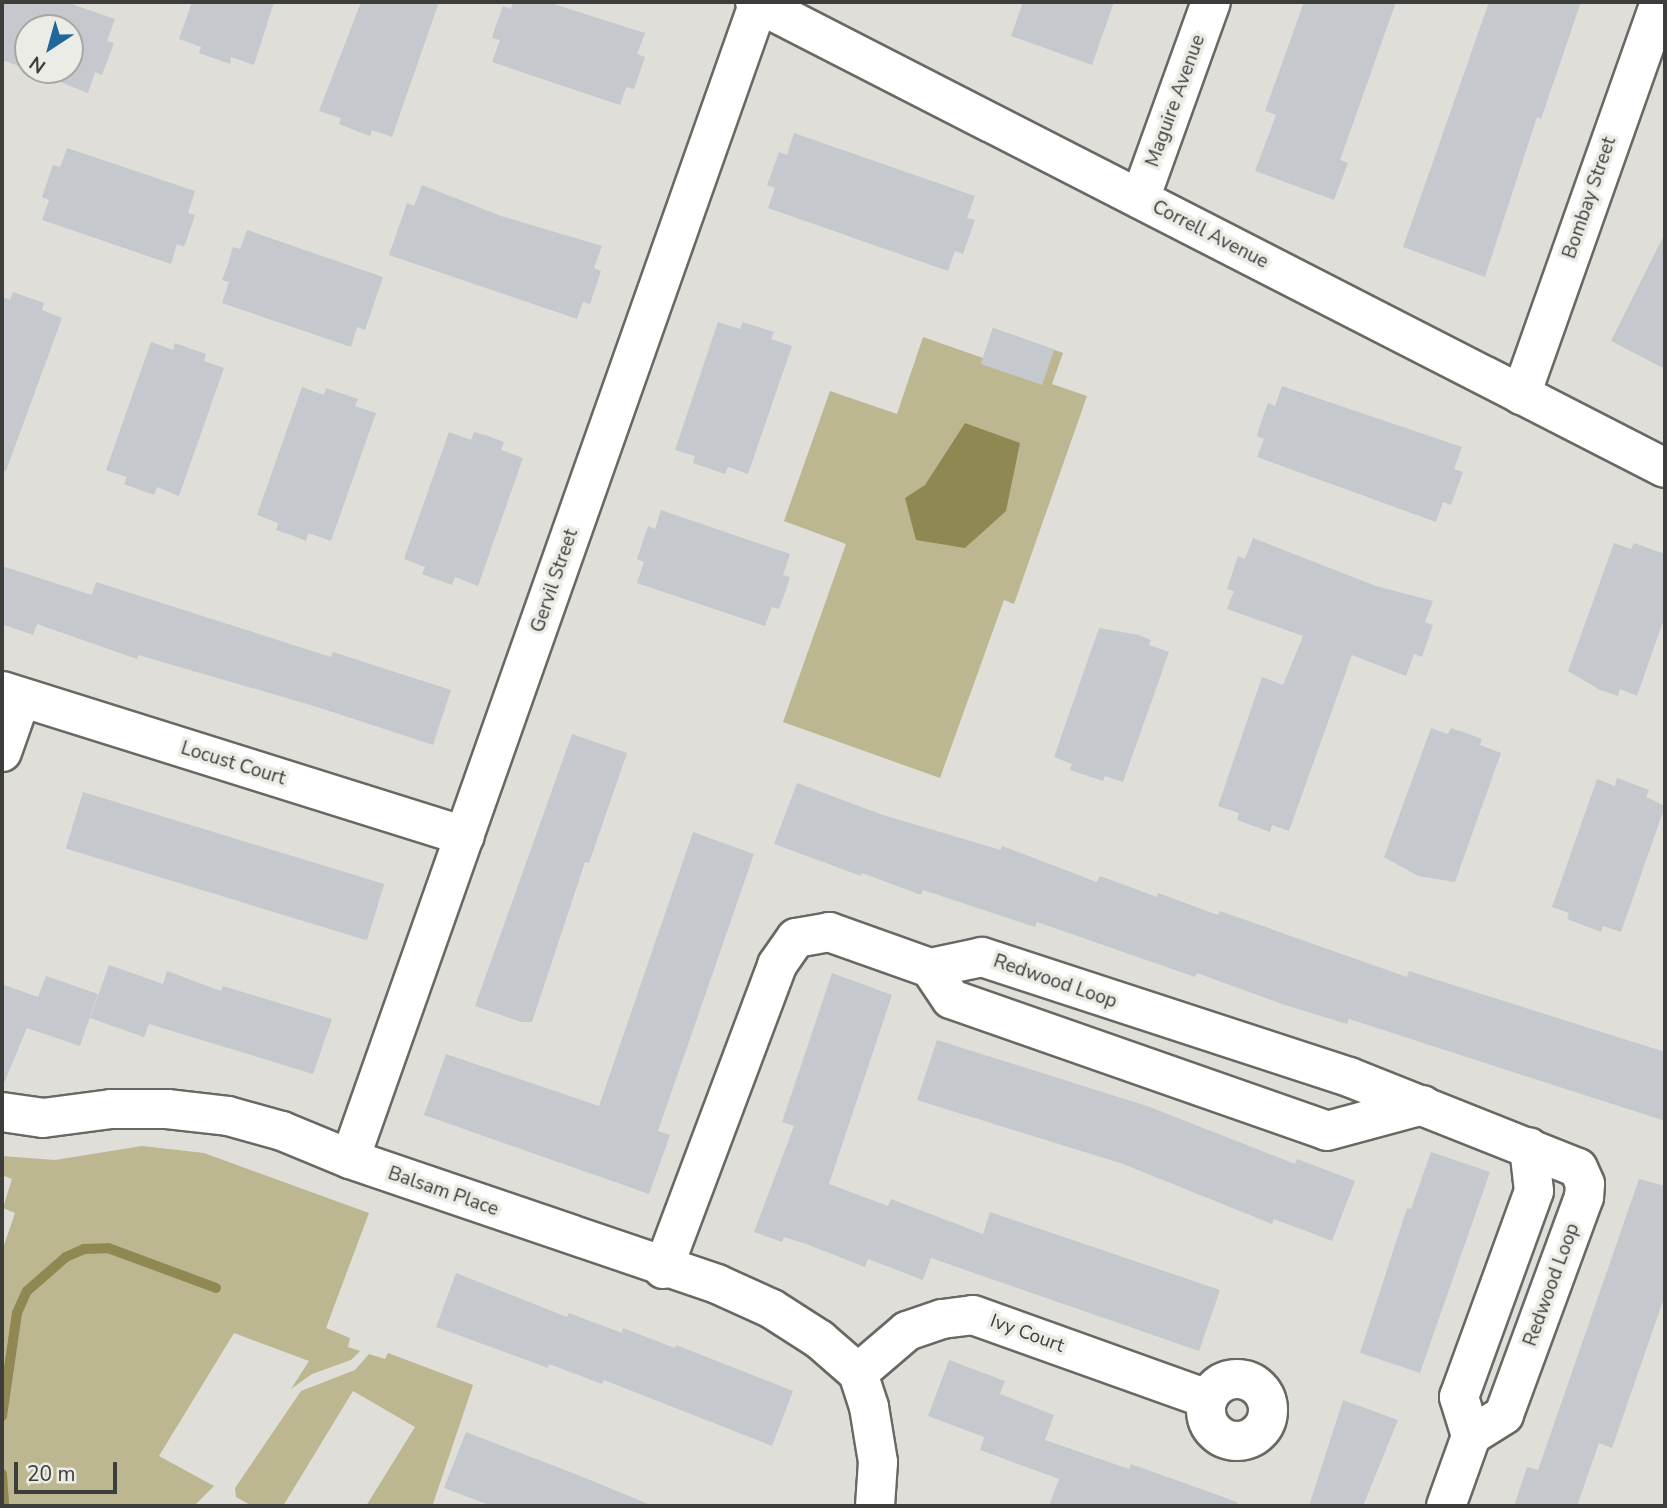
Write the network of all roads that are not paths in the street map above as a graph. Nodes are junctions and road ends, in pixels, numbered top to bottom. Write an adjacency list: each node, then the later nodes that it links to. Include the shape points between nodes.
1 (757, 2): 4 (street, Correll Avenue); 9 (street, Gervil Street)
2 (1211, 2): 4 (street, Maguire Avenue)
3 (1661, 6): 5 (street, Bombay Street)
4 (1140, 199): 5 (street, Correll Avenue)
5 (1521, 395): 6 (street, Correll Avenue)
6 (1665, 468)
7 (11, 695): 8 (street); 9 (street, Locust Court)
8 (2, 752)
9 (465, 836): 14 (street, Gervil Street)
10 (930, 968): 11 (street, Redwood Loop, via 982,957); 11 (street, via 951,999 1327,1131); 15 (street, via 828,932 810,933 791,944 778,965)
11 (1423, 1105): 13 (street, Redwood Loop)
12 (2, 1112): 14 (street, Balsam Place, via 43,1118 111,1109 167,1109 228,1116 282,1131)
13 (1530, 1147): 18 (street, via 1534,1191 1459,1397); 18 (street, Redwood Loop, via 1578,1168 1585,1184 1584,1197 1504,1415)
14 (350, 1159): 15 (street, Balsam Place)
15 (663, 1269): 16 (street, Balsam Place, via 717,1284 772,1309 819,1339)
16 (858, 1373): 17 (street, Ivy Court, via 907,1331 942,1319 974,1315); 19 (street, via 878,1462)
17 (1207, 1399)
18 (1471, 1436): 20 (street)
19 (875, 1506)
20 (1446, 1506)

